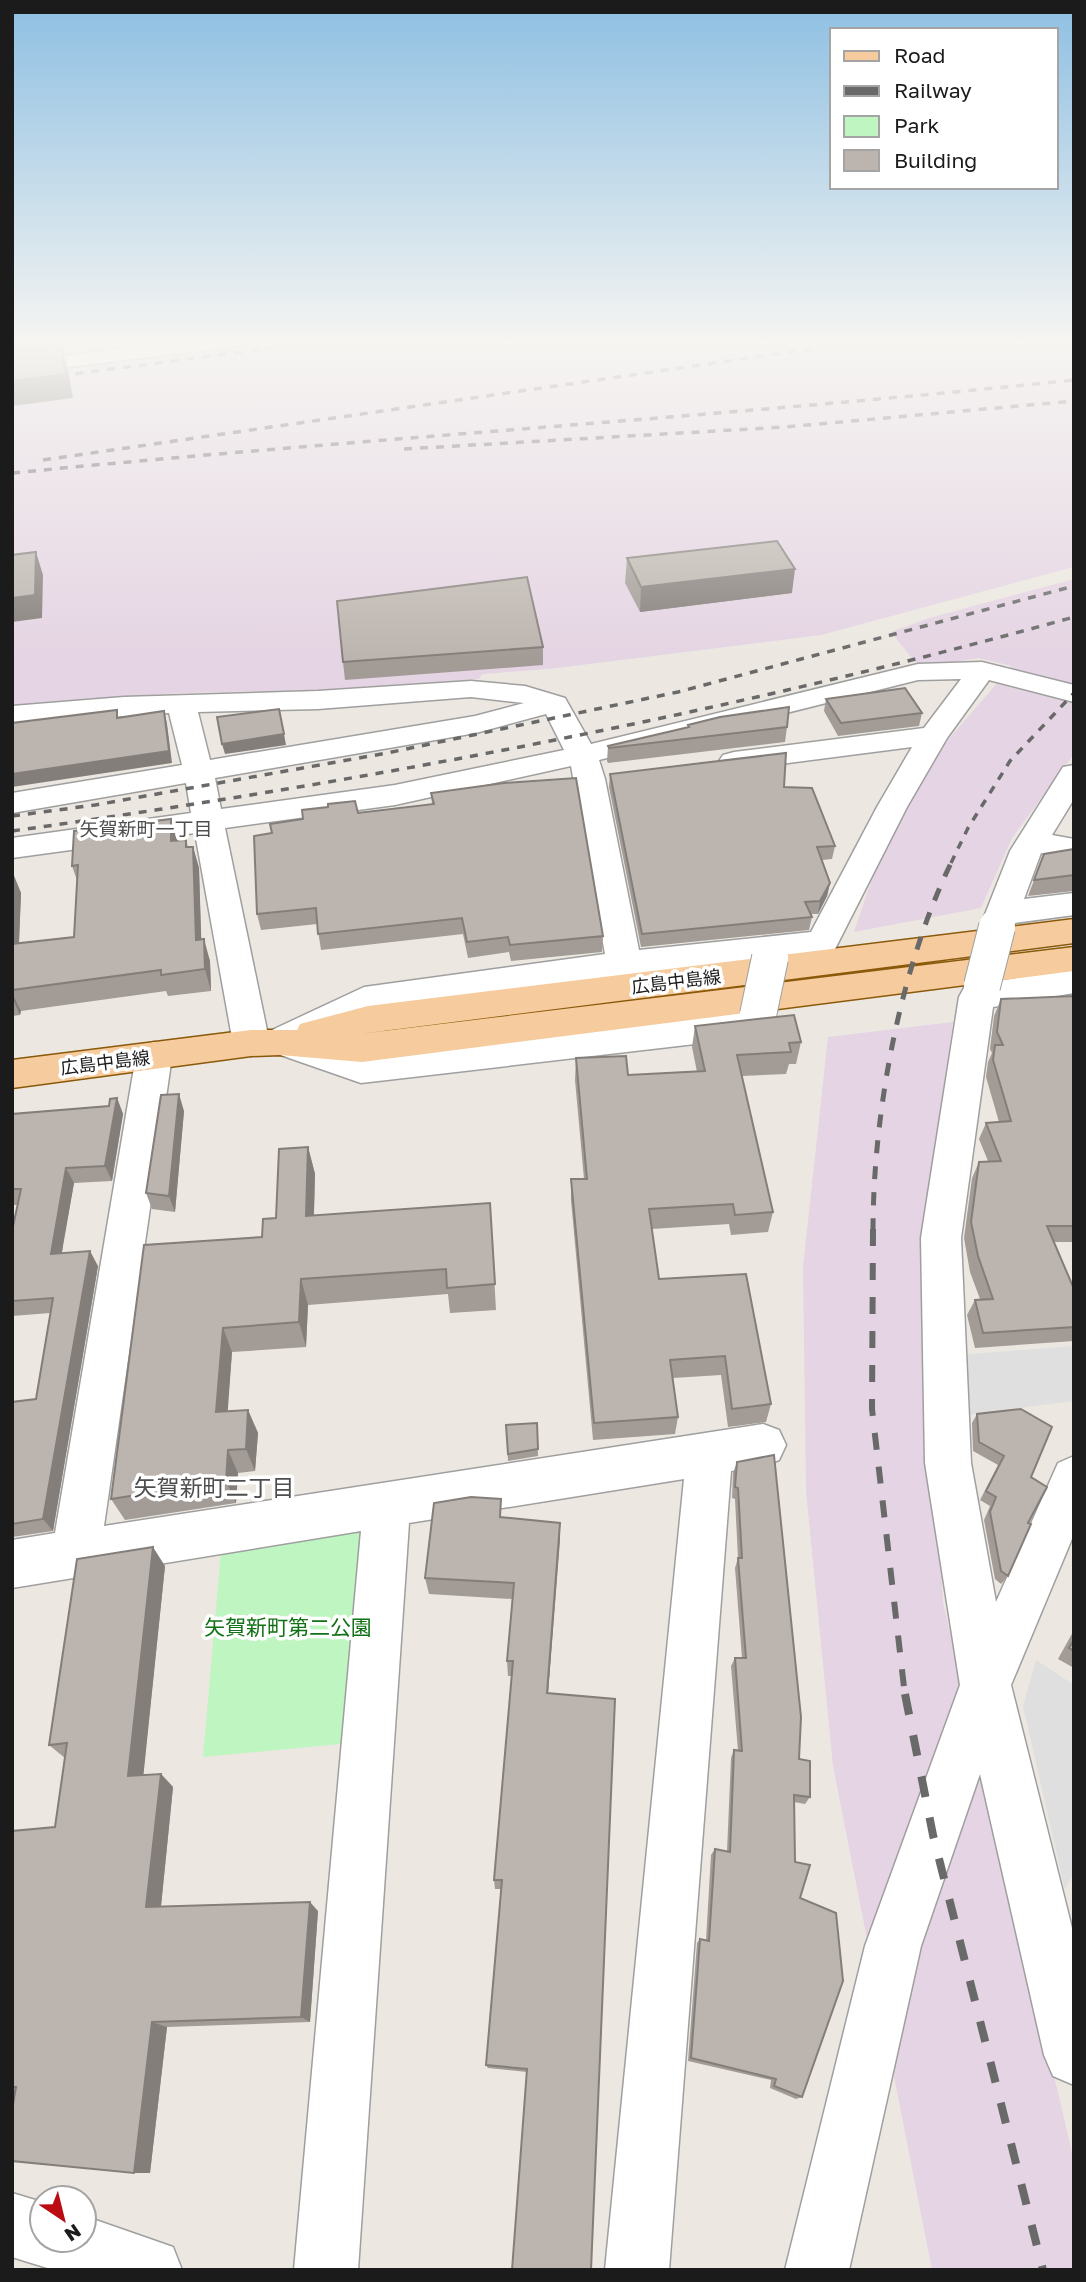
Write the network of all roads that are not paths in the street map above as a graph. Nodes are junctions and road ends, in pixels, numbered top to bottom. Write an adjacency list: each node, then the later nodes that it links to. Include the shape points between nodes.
1 (982, 670): 2 (street); 6 (street); 8 (street, via 911,663)
2 (1074, 694)
3 (181, 703): 4 (street, via 488,689); 5 (street); 9 (street)
4 (555, 704): 8 (street); 9 (street, via 476,724)
5 (18, 716)
6 (933, 736): 7 (street); 19 (street, via 822,943)
7 (700, 765)
8 (597, 770): 12 (street); 21 (street)
9 (199, 774): 11 (street); 12 (street)
10 (1074, 774): 13 (street)
11 (12, 803)
12 (208, 821): 14 (street); 24 (street)
13 (1032, 841): 15 (street); 17 (street)
14 (12, 848)
15 (1074, 849)
16 (1074, 904): 17 (street)
17 (999, 920): 23 (street, bridge)
18 (1074, 931): 24 (main road, 広島中島線, via 368,1019)
19 (771, 953): 21 (street); 24 (street, bridge, via 758,1020 361,1069)
20 (1074, 959): 24 (main road, 広島中島線, via 362,1048)
21 (624, 964): 24 (street, via 364,1000)
22 (1074, 981): 23 (street)
23 (980, 991): 33 (street, via 941,1238 948,1463)
24 (266, 1042): 25 (main road, 広島中島線)
25 (154, 1056): 26 (main road, 広島中島線); 31 (street)
26 (12, 1074)
27 (763, 1445): 28 (street)
28 (709, 1454): 29 (street); 38 (street)
29 (387, 1505): 31 (street); 37 (street)
30 (1068, 1510): 33 (street)
31 (76, 1554): 32 (street)
32 (12, 1564)
33 (985, 1685): 34 (street); 39 (street, via 893,1946)
34 (1074, 2055)
35 (98, 2253): 36 (street)
36 (150, 2270)
37 (326, 2270)
38 (637, 2270)
39 (817, 2270)

